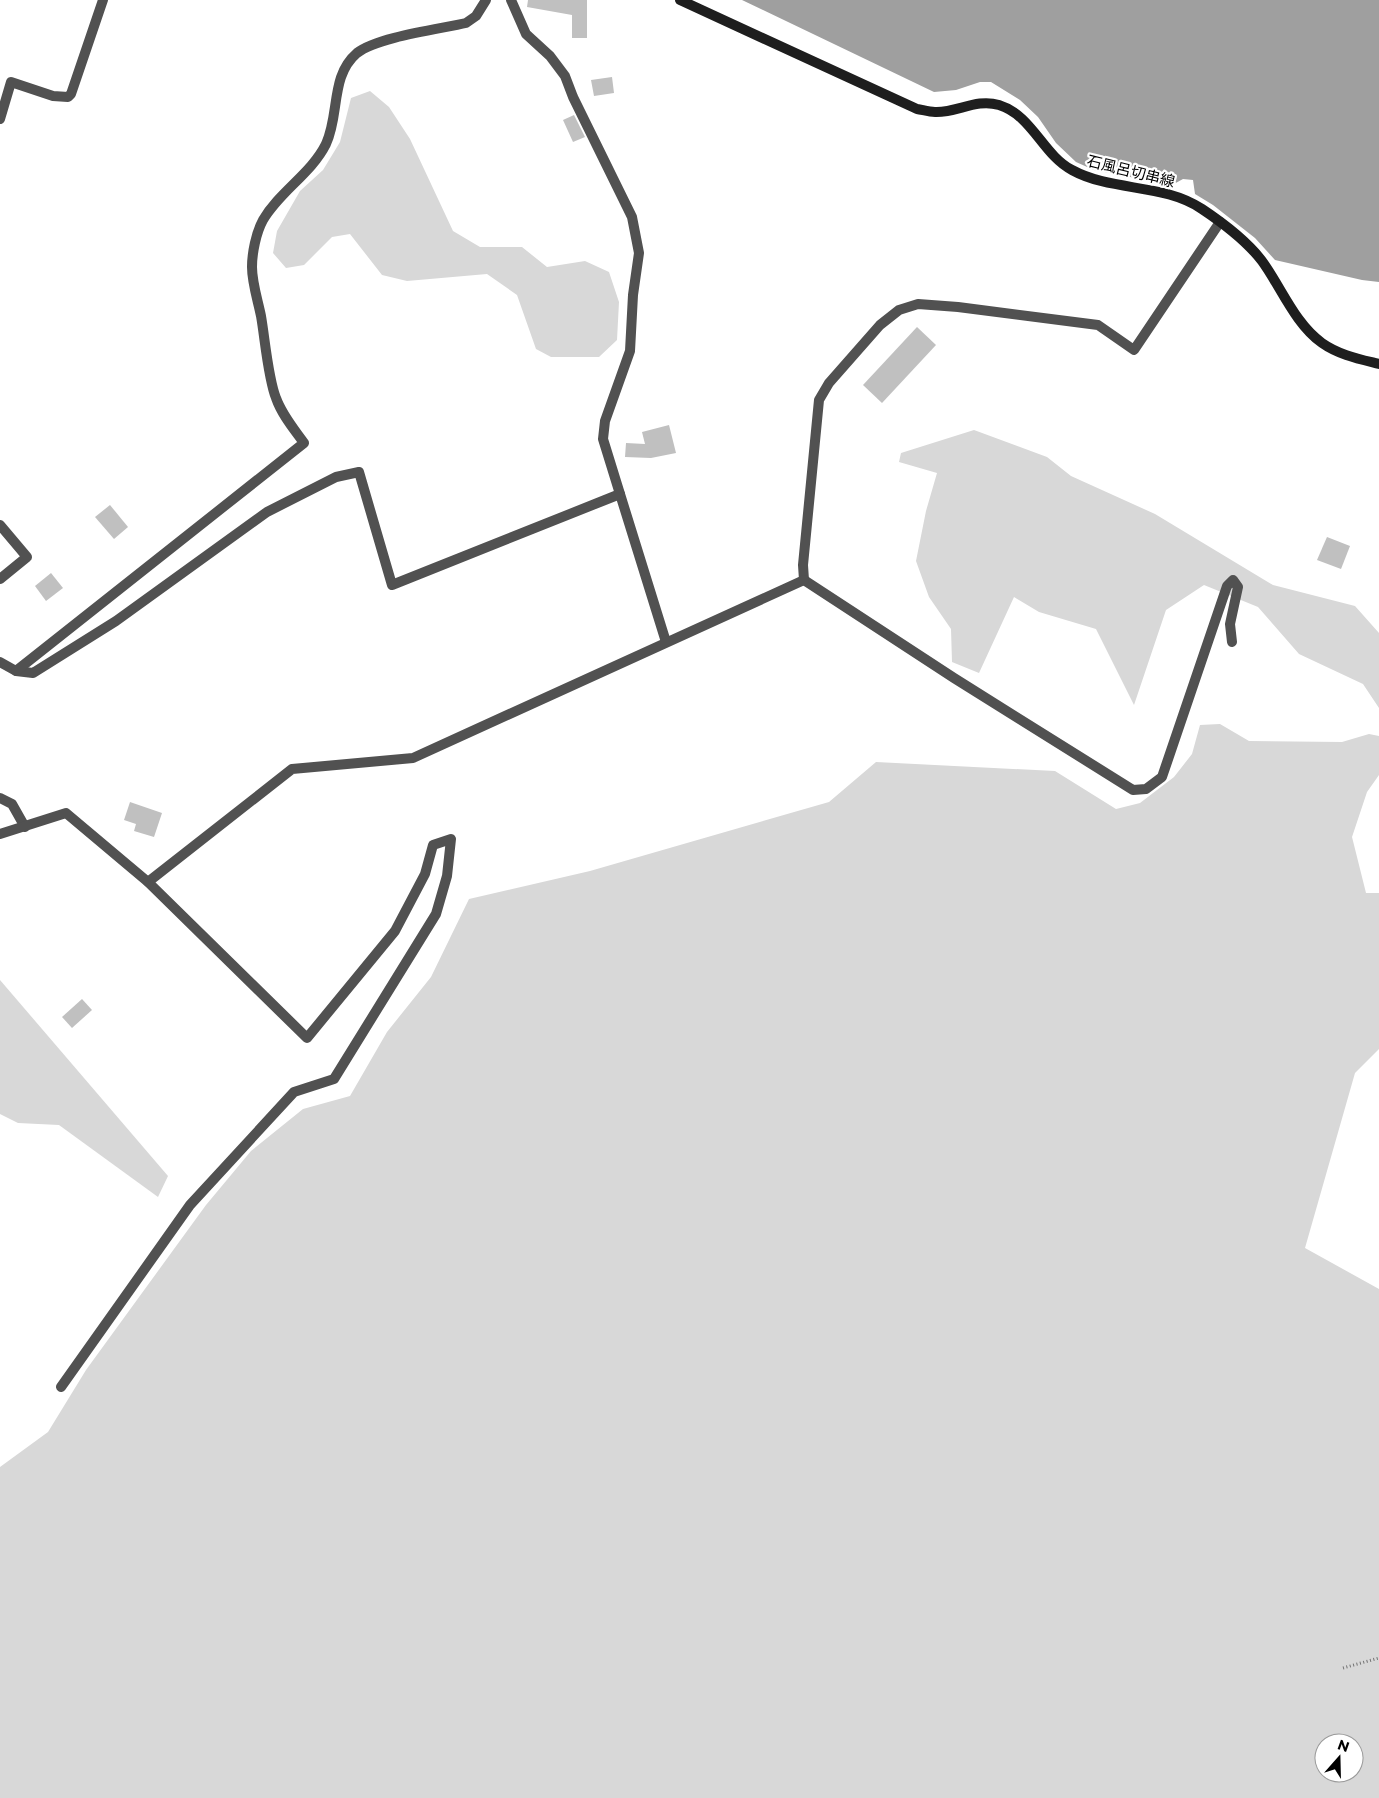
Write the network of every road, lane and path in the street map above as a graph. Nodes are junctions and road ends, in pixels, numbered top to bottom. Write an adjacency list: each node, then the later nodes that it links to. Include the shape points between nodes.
1 (103, 0): 5 (street, via 71,94 68,97 53,96 11,82)
2 (486, 0): 15 (street, via 476,16 466,23 376,43 359,51 347,62 340,76 326,144 313,164 276,201 262,222 252,269 275,397 304,443)
3 (511, 0): 8 (street, via 526,34 550,56 565,76 632,217 639,253 630,351 605,421 603,439)
4 (680, 0): 6 (main road, 石風呂切串線, via 917,109 936,112 975,103 999,105 1019,116 1070,169 1090,179 1170,194 1200,207)
5 (0, 119)
6 (1220, 222): 7 (main road, 石風呂切串線, via 1261,260 1307,329 1322,343 1339,353); 11 (street, via 1134,350 1098,325 958,307 918,304 899,310 880,325 829,383 819,400)
7 (1379, 364)
8 (620, 494): 12 (street); 15 (street, via 392,585 359,472 336,477 267,512 116,621 33,673)
9 (0, 525): 10 (street, via 27,557)
10 (0, 579)
11 (804, 580): 12 (street); 13 (street, via 1133,790 1146,789 1162,777 1227,586 1234,580 1238,587 1230,624)
12 (666, 642): 19 (street, via 413,758 292,769)
13 (1232, 642)
14 (0, 662): 15 (street)
15 (16, 671)
16 (0, 798): 17 (street, via 12,804)
17 (25, 827): 18 (street); 19 (street, via 66,813)
18 (0, 834)
19 (148, 882): 20 (street, via 307,1038 395,931 425,874 433,845 451,838 447,876 436,914 334,1079 294,1092 190,1205)
20 (61, 1387)
21 (1379, 1658): 22 (path)
22 (1343, 1668)

